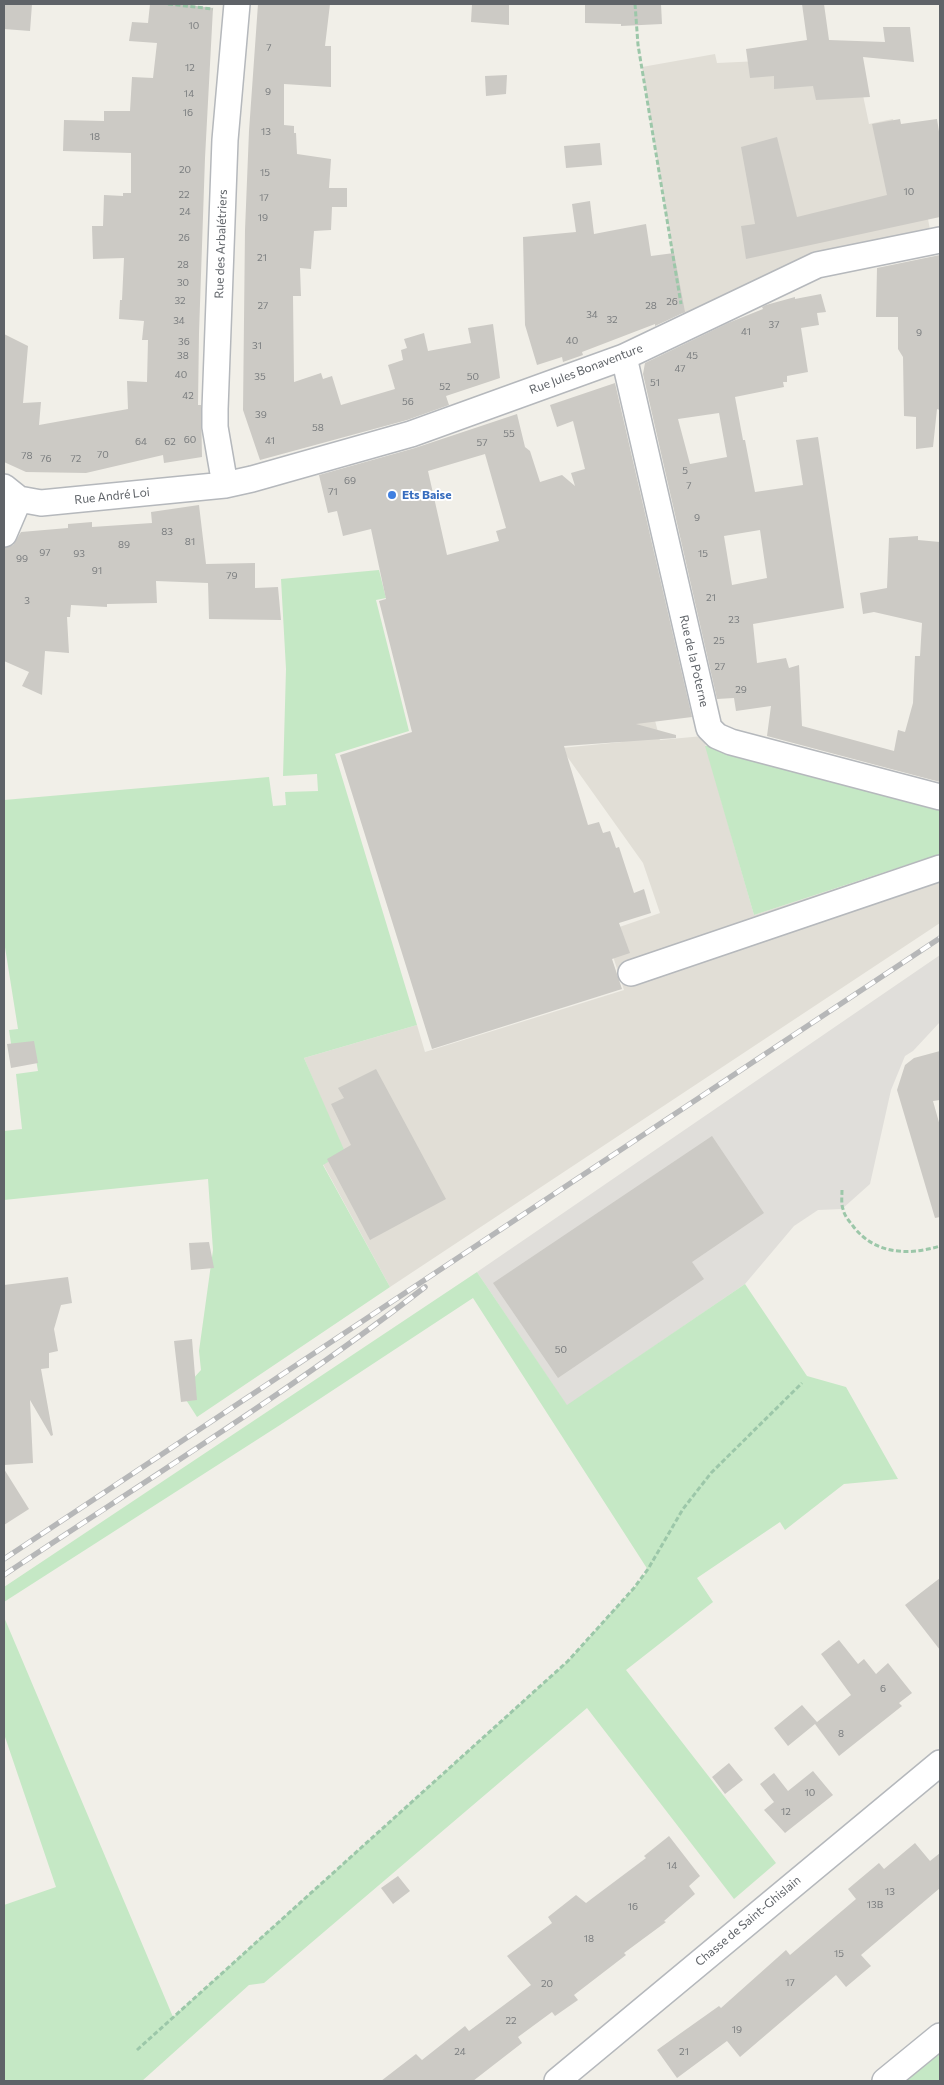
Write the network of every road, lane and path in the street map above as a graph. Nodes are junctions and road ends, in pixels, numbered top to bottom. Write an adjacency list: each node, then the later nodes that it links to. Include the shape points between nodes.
1 (168, 4): 3 (path)
2 (635, 4): 5 (path, via 638,45)
3 (236, 8): 7 (street, Rue des Arbalétriers, via 225,140 215,409)
4 (940, 240): 5 (street, Rue Jules Bonaventure, via 817,265)
5 (685, 327): 6 (street, Rue Jules Bonaventure)
6 (624, 356): 7 (street, Rue Jules Bonaventure, via 411,434); 10 (street, Rue de la Poterne, via 709,728 731,742)
7 (225, 485): 8 (street, Rue André Loi, via 41,503)
8 (11, 493): 9 (street)
9 (4, 534)
10 (940, 797)
11 (940, 868): 12 (street)
12 (631, 974)
13 (842, 1190): 14 (path, via 842,1209 861,1236 883,1248 901,1252 924,1251)
14 (940, 1246)
15 (802, 1383): 18 (path, via 712,1472 683,1509 648,1570 568,1661)
16 (940, 1763): 19 (street, Chasse de Saint-Ghislain)
17 (940, 2036): 20 (street)
18 (137, 2050)
19 (557, 2081)
20 (885, 2081)

